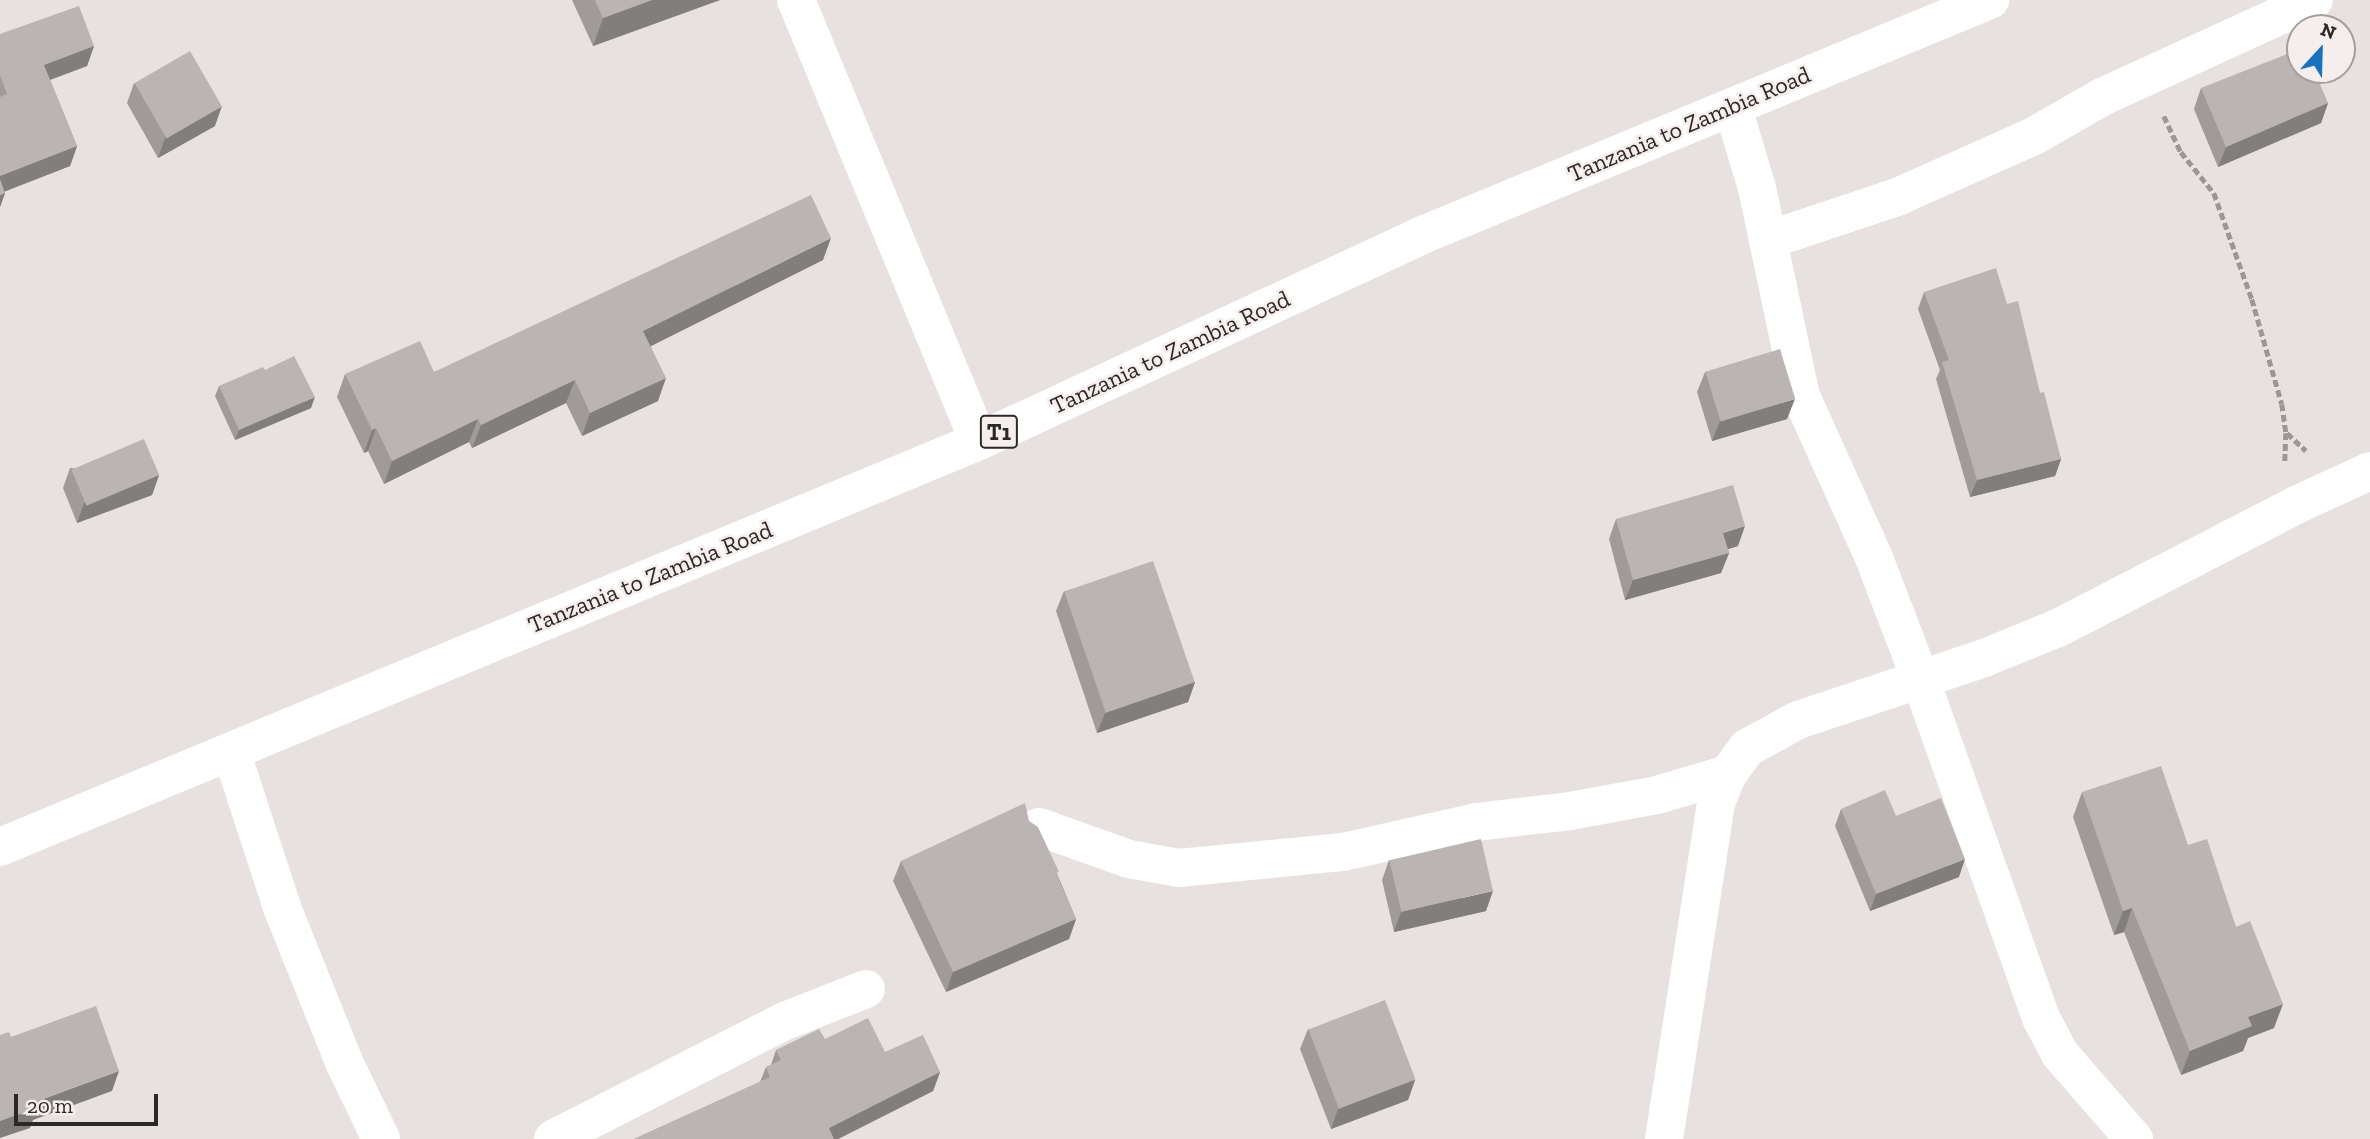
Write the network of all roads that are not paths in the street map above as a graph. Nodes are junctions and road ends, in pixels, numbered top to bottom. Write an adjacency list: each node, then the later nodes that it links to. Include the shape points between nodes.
1 (796, 0): 6 (main road)
2 (2314, 0): 5 (main road, via 1897,197)
3 (1982, 2): 4 (main road, Tanzania to Zambia Road / T1)
4 (1733, 108): 5 (main road); 6 (main road, Tanzania to Zambia Road / T1, via 1425,234)
5 (1768, 240): 8 (main road, via 1801,396 1874,558)
6 (979, 441): 9 (main road, Tanzania to Zambia Road / T1)
7 (2370, 471): 8 (main road, via 2058,628)
8 (1920, 678): 10 (main road, via 1798,720 1747,748); 14 (main road, via 2042,1020 2060,1054)
9 (231, 751): 12 (main road, Tanzania to Zambia Road / T1); 15 (main road, via 283,910 344,1062)
10 (1728, 774): 11 (main road, via 1657,795 1477,822 1343,852 1179,868 1129,859); 17 (main road, via 1716,803)
11 (1039, 827)
12 (0, 847)
13 (866, 989): 16 (main road, via 785,1021)
14 (2097, 1097): 18 (main road); 19 (main road)
15 (382, 1139)
16 (553, 1139)
17 (1664, 1139)
18 (2095, 1139)
19 (2134, 1139)

